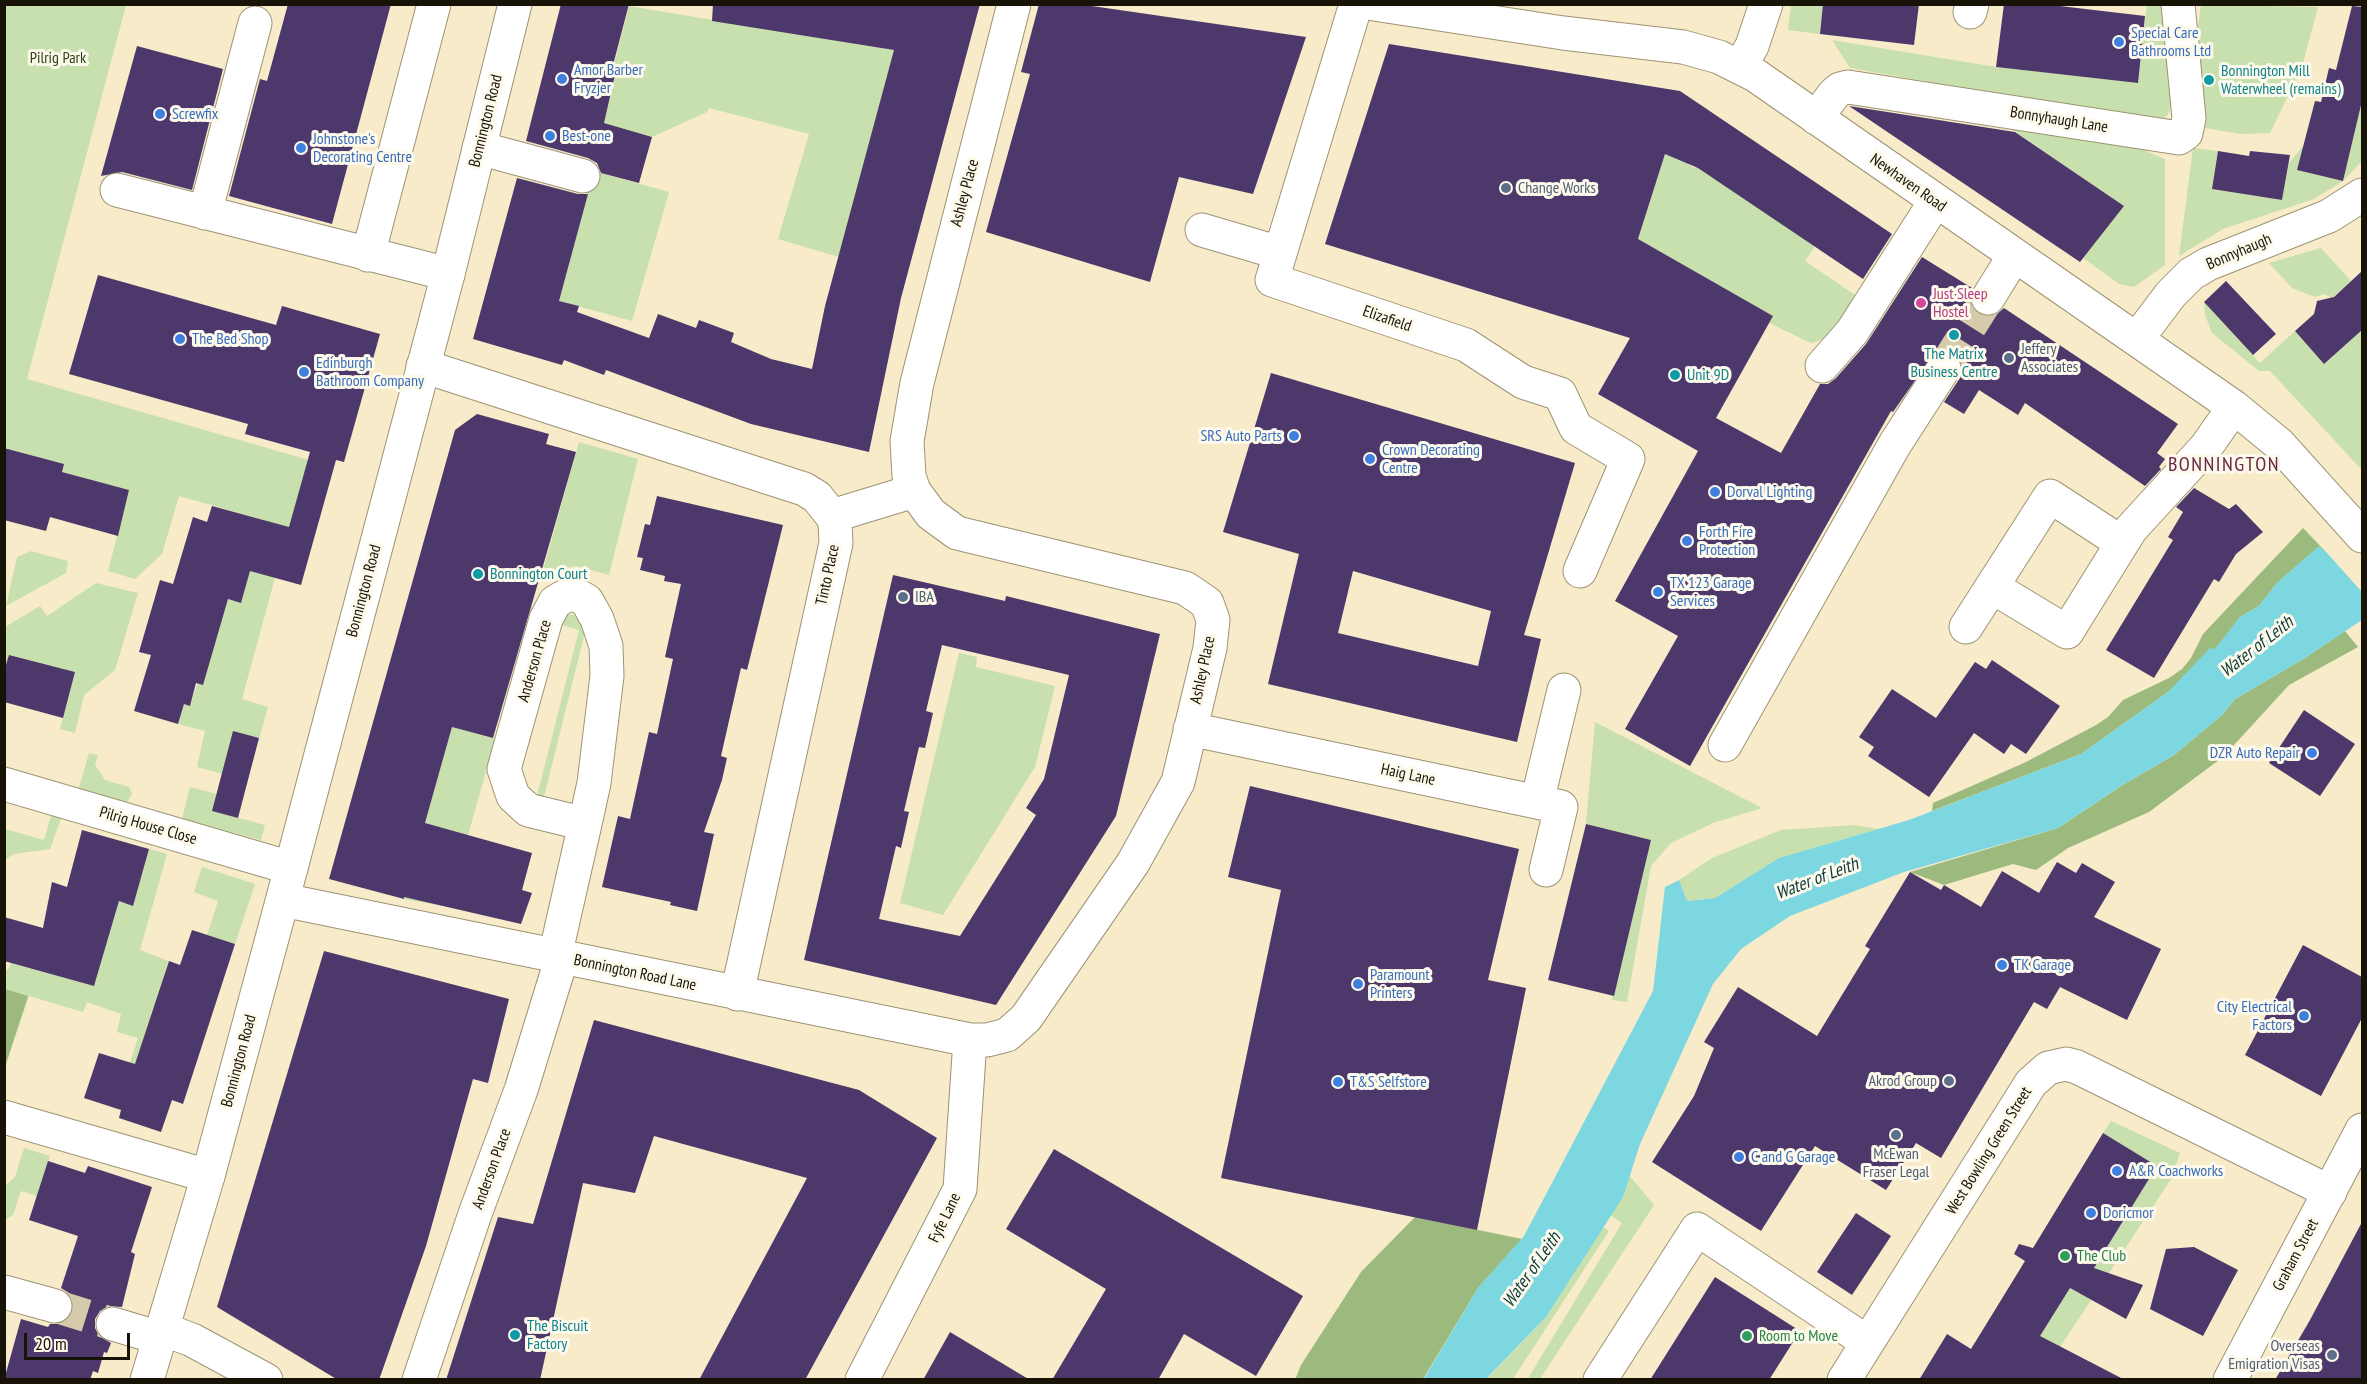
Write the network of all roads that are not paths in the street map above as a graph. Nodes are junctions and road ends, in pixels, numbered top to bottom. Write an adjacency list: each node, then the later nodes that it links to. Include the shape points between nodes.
1 (434, 4): 20 (street)
2 (515, 4): 12 (street, Bonnington Road)
3 (1014, 4): 29 (street, Ashley Place, via 917,382 907,441)
4 (1356, 4): 19 (street, Elizafield)
5 (1374, 4): 8 (street, Newhaven Road)
6 (1766, 4): 10 (street, via 1752,46)
7 (2178, 4): 11 (street, Bonnyhaugh Lane, via 2188,118 2186,133 2179,138 1848,87 1834,94)
8 (1565, 19): 10 (street, Newhaven Road, via 1709,53)
9 (255, 23): 17 (street)
10 (1740, 67): 11 (street, Newhaven Road)
11 (1816, 118): 16 (street, Newhaven Road)
12 (479, 148): 13 (street); 22 (street, Bonnington Road)
13 (583, 176)
14 (117, 190): 17 (street)
15 (2362, 195): 24 (street, Bonnyhaugh, via 2329,216 2191,274)
16 (1935, 202): 21 (street, Newhaven Road); 26 (street, via 1852,332)
17 (205, 213): 20 (street)
18 (1202, 230): 19 (street)
19 (1280, 254): 33 (street, Elizafield, via 1272,280 1466,345 1523,381 1560,394 1576,428 1628,459)
20 (368, 255): 22 (street)
21 (2014, 256): 23 (street); 24 (street, Newhaven Road)
22 (448, 274): 25 (street, Bonnington Road)
23 (1988, 298)
24 (2138, 339): 28 (street, Newhaven Road)
25 (423, 366): 30 (street, via 804,489 817,497); 42 (street, Bonnington Road)
26 (1822, 366)
27 (1944, 368): 38 (street, via 1895,444)
28 (2234, 407): 31 (street, Newhaven Road, via 2278,444); 32 (street, via 2206,447)
29 (914, 491): 30 (street); 37 (street, Ashley Place, via 931,514 957,533 1185,588 1207,603 1213,620 1210,648)
30 (832, 516): 46 (street, Tinto Place, via 836,543)
31 (2362, 536)
32 (2122, 543): 34 (street, via 2067,633); 34 (street, via 2050,496)
33 (1580, 571)
34 (1994, 588): 35 (street)
35 (1966, 627)
36 (1564, 690): 40 (street)
37 (1190, 729): 40 (street, Haig Lane); 47 (street, Ashley Place, via 1178,782 1133,863 1026,1018 1006,1035)
38 (1725, 745)
39 (4, 784): 42 (street, Pilrig House Close)
40 (1537, 802): 43 (street, Haig Lane, via 1561,807)
41 (585, 824): 41 (street, Anderson Place, via 602,735 608,659 592,607 572,592 555,602 546,619 504,770 513,796 528,810); 45 (street, Anderson Place)
42 (291, 868): 44 (street, Bonnington Road)
43 (1546, 870)
44 (283, 900): 45 (street, Bonnington Road Lane); 50 (street, Bonnington Road)
45 (558, 957): 46 (street, Bonnington Road Lane); 59 (street, Anderson Place, via 521,1090)
46 (737, 994): 47 (street, Bonnington Road Lane)
47 (979, 1040): 60 (street, Fyfe Lane, via 960,1189)
48 (4, 1118): 50 (street)
49 (2362, 1130): 51 (street, Graham Street)
50 (208, 1176): 55 (street, Bonnington Road)
51 (2330, 1192): 56 (street, West Bowling Green Street, via 2077,1066 2058,1064 2031,1083); 63 (street, Graham Street)
52 (4, 1292): 53 (street)
53 (55, 1306)
54 (113, 1324): 55 (street)
55 (161, 1334): 57 (street, Bonnington Road); 58 (street, via 192,1340)
56 (1868, 1342): 61 (street, via 1697,1229); 62 (street, West Bowling Green Street)
57 (147, 1380)
58 (266, 1380)
59 (419, 1380)
60 (862, 1380)
61 (1600, 1380)
62 (1844, 1380)
63 (2230, 1380)

